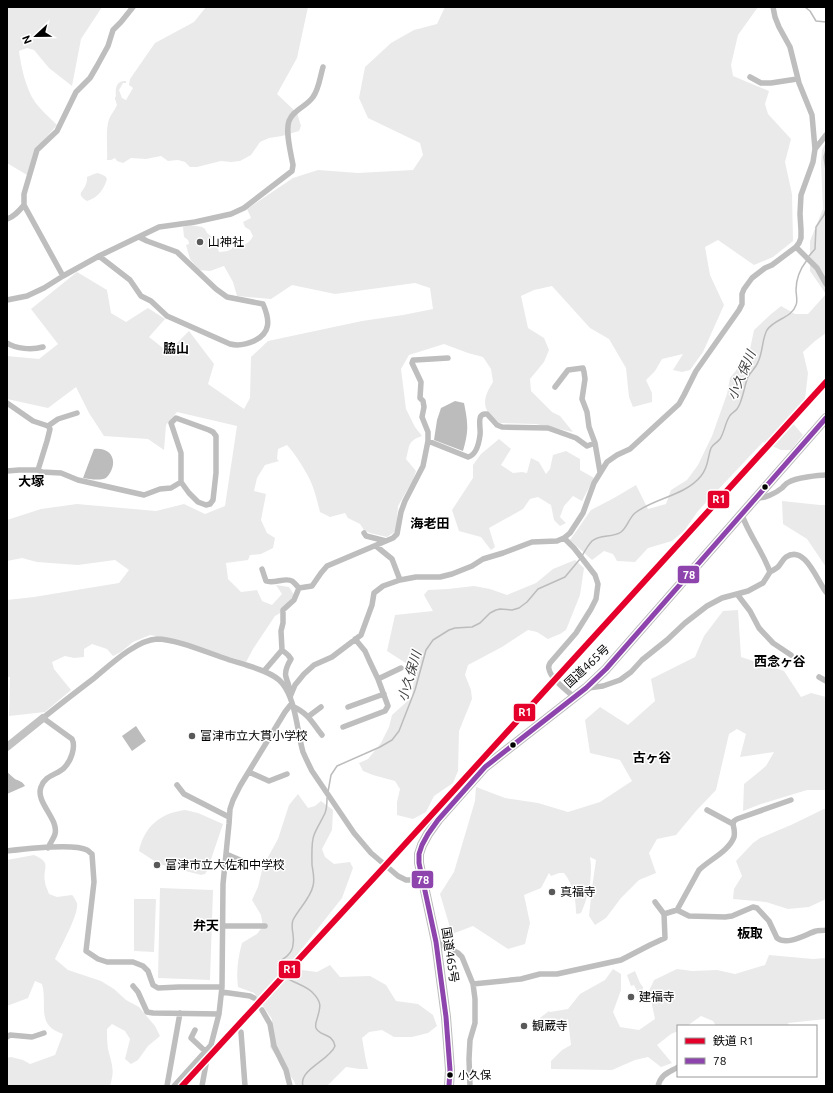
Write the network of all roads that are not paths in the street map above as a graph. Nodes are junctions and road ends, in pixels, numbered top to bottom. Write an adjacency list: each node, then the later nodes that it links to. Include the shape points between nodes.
1 (132, 7): 8 (street, via 113,30 97,66 90,78 76,92 57,131 37,150 24,194)
2 (773, 7): 5 (street, via 777,22 790,47)
3 (323, 67): 10 (street, via 316,92 293,114 289,122 287,129 293,165 289,174 244,208 231,214 159,227)
4 (750, 77): 5 (street, via 761,83)
5 (797, 79): 7 (street, via 812,115)
6 (826, 135): 7 (street)
7 (815, 149): 11 (street, via 801,195 801,238)
8 (24, 205): 9 (street); 13 (street)
9 (7, 219)
10 (139, 237): 12 (street); 12 (street, via 177,252 227,297 263,304 268,322 265,333 246,344 236,346 166,316 151,301 140,296 130,280)
11 (796, 247): 14 (street, via 819,271); 28 (street, via 752,278 744,289 739,310 696,371 679,404 630,449 607,462)
12 (99, 256): 13 (street)
13 (63, 276): 15 (street, via 27,296)
14 (826, 284)
15 (7, 300)
16 (7, 343): 17 (street, via 11,346 36,349)
17 (43, 347)
18 (448, 358): 24 (street, via 413,360 412,363 421,382 420,398 424,406 422,417 428,432)
19 (556, 387): 25 (street, via 568,370 583,368 585,379 582,399)
20 (7, 403): 23 (street, via 33,421)
21 (77, 413): 23 (street, via 58,419)
22 (826, 418): 31 (highway, 国道465号)
23 (48, 426): 26 (street, via 50,429)
24 (428, 441): 25 (street, via 468,458 472,457 480,435 480,418 487,414 496,425 502,427 548,428 576,438 587,446); 35 (street, via 423,466 404,501 398,534)
25 (595, 443): 28 (street)
26 (38, 470): 27 (street); 30 (street, via 144,495 171,488)
27 (7, 471)
28 (600, 472): 34 (street, via 583,512)
29 (826, 475): 31 (street, via 790,481 773,494 761,499)
30 (181, 482): 30 (street, via 180,453 171,423 176,418 209,430 216,436 216,473 213,500 210,504 198,502)
31 (756, 498): 32 (highway, 国道465号)
32 (742, 515): 38 (street, via 746,528); 51 (highway, 国道465号, via 606,669)
33 (364, 533): 35 (street, via 366,536)
34 (564, 538): 39 (street, via 558,541 532,542 483,559 452,574); 53 (street, via 595,574 598,584 596,599 576,633 548,667 553,677)
35 (386, 541): 36 (street)
36 (376, 546): 39 (street, via 392,559); 40 (street, via 327,566 312,586)
37 (262, 569): 40 (street, via 266,581 287,579)
38 (770, 572): 41 (street, via 791,554 797,554 805,559); 42 (street, via 763,583)
39 (400, 580): 43 (street, via 383,586 374,593 361,635)
40 (299, 588): 44 (street, via 294,600 283,610)
41 (826, 592)
42 (737, 594): 45 (street, via 759,628 773,643); 51 (street, via 707,606 620,680)
43 (355, 639): 49 (street, via 365,652); 54 (street, via 304,674 295,685)
44 (282, 650): 47 (street); 54 (street, via 291,659 285,676 290,686)
45 (791, 655)
46 (401, 668): 49 (street)
47 (264, 671): 54 (street, via 280,680); 58 (street, via 184,645 165,640 151,640 127,652)
48 (819, 676): 50 (street)
49 (378, 678): 52 (street)
50 (826, 681)
51 (586, 688): 53 (highway, 国道465号)
52 (384, 694): 56 (street); 59 (street, via 388,706 385,711)
53 (574, 697): 73 (highway, 国道465号, via 484,767 438,820 419,854)
54 (291, 700): 57 (street); 62 (street); 73 (street, via 303,751 312,771 354,833 371,854 398,876 406,880)
55 (321, 707): 57 (street)
56 (348, 707)
57 (309, 716): 60 (street)
58 (43, 718): 61 (street); 69 (street, via 74,743 64,769 49,776 40,787 43,801 55,827)
59 (343, 727)
60 (322, 735)
61 (7, 747)
62 (249, 772): 63 (street, via 269,782); 67 (street, via 233,800)
63 (287, 774)
64 (177, 786): 67 (street, via 184,794)
65 (790, 800): 68 (street, via 737,819)
66 (707, 810): 68 (street)
67 (229, 817): 71 (street)
68 (733, 824): 75 (street, via 734,837 724,850 699,870)
69 (48, 848): 70 (street); 83 (street, via 77,848 92,854 94,882 86,947 89,954 107,962 133,962 142,966 148,971 153,985 158,988)
70 (7, 851)
71 (226, 854): 72 (street); 77 (street, via 223,884)
72 (240, 860)
73 (422, 880): 80 (highway, 国道465号)
74 (655, 902): 76 (street)
75 (677, 910): 76 (street); 79 (street, via 689,916 725,917 753,907 757,908 769,921 780,940 800,938)
76 (664, 914): 81 (street, via 665,938 623,959 557,974 540,974 521,979)
77 (224, 926): 78 (street); 83 (street)
78 (265, 926)
79 (826, 930)
80 (436, 942): 81 (street, via 462,957); 100 (highway, 国道465号, via 446,1017)
81 (473, 984): 101 (street, via 475,1023 470,1040)
82 (132, 986): 86 (street, via 138,992 147,1012)
83 (222, 990): 84 (street); 87 (street)
84 (254, 998)
85 (262, 1010): 99 (street, via 270,1024 274,1046 286,1070)
86 (180, 1013): 87 (street); 95 (street)
87 (219, 1014): 92 (street, via 211,1045)
88 (195, 1030): 92 (street, via 191,1038)
89 (241, 1032): 98 (street)
90 (44, 1033): 91 (street, via 32,1037)
91 (7, 1037)
92 (205, 1051): 96 (street)
93 (206, 1064): 97 (street)
94 (677, 1068): 102 (street, via 663,1076)
95 (167, 1086)
96 (174, 1086)
97 (202, 1086)
98 (245, 1086)
99 (290, 1086)
100 (449, 1086)
101 (470, 1086)
102 (658, 1086)

